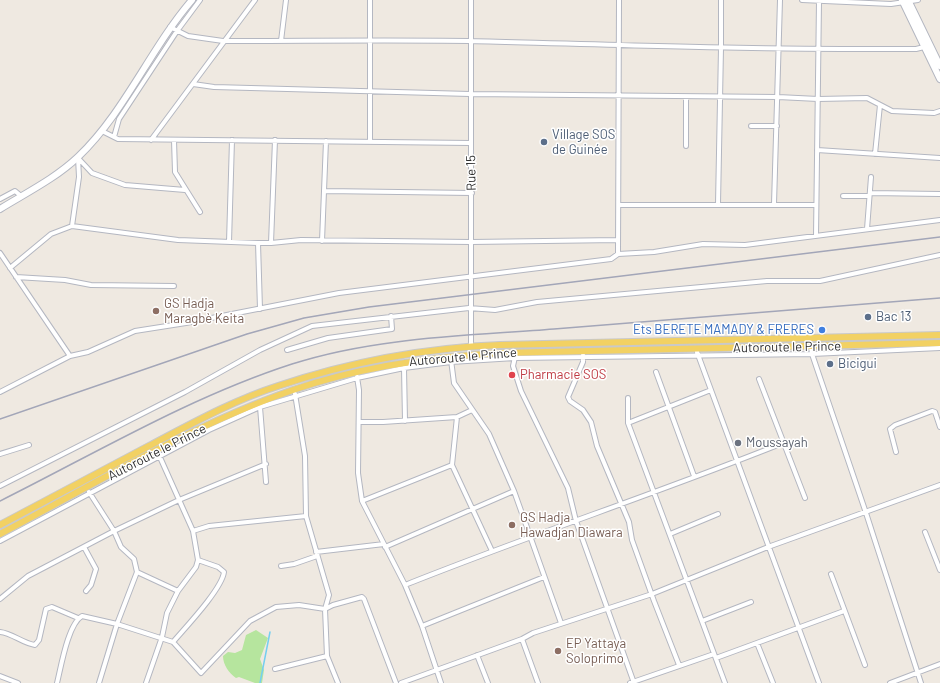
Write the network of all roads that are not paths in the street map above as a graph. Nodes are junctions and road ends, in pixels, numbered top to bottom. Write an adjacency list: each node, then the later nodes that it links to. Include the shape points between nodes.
1 (192, 0): 14 (main road)
2 (200, 0): 15 (street)
3 (255, 0): 17 (street)
4 (286, 0): 18 (street)
5 (370, 0): 16 (street)
6 (471, 0): 19 (street, Rue 15)
7 (619, 0): 20 (street)
8 (721, 0): 22 (street)
9 (780, 0): 23 (street)
10 (802, 0): 12 (street)
11 (918, 0): 13 (street)
12 (819, 1): 13 (street, via 891,4); 24 (street)
13 (905, 1): 21 (main road); 25 (main road)
14 (170, 27): 15 (street); 39 (main road)
15 (177, 31): 17 (street, via 188,36); 40 (street, via 119,119)
16 (370, 40): 18 (street); 19 (street); 28 (street)
17 (223, 41): 18 (street); 27 (street)
18 (281, 41)
19 (470, 41): 20 (street); 29 (street, Rue 15)
20 (618, 46): 22 (street); 30 (street)
21 (924, 47): 24 (street); 26 (main road)
22 (721, 48): 23 (street); 32 (street)
23 (778, 48): 24 (street); 33 (street)
24 (818, 50): 34 (street)
25 (940, 66)
26 (940, 79)
27 (193, 84): 28 (street, via 214,87); 41 (street)
28 (370, 92): 29 (street); 46 (street)
29 (470, 94): 30 (street); 47 (street, Rue 15)
30 (618, 96): 31 (street); 65 (street)
31 (686, 97): 32 (street); 48 (street)
32 (720, 97): 33 (street); 62 (street)
33 (778, 97): 34 (street); 38 (street)
34 (818, 99): 35 (street, via 867,98); 49 (street)
35 (880, 105): 36 (street, via 892,111); 50 (street)
36 (940, 111)
37 (751, 126): 38 (street)
38 (777, 126): 63 (street)
39 (102, 131): 40 (street); 51 (main road)
40 (114, 137): 41 (street, via 118,140)
41 (151, 140): 42 (street)
42 (174, 140): 43 (street); 54 (street, via 174,172)
43 (232, 140): 44 (street); 74 (street)
44 (276, 140): 45 (street); 77 (street)
45 (326, 141): 46 (street); 55 (street)
46 (370, 142): 47 (street)
47 (471, 143): 56 (street, Rue 15)
48 (686, 146)
49 (817, 150): 50 (street); 64 (street)
50 (875, 154): 52 (street)
51 (78, 158): 54 (street, via 92,173 125,185); 59 (main road); 69 (street, via 79,177)
52 (940, 158)
53 (871, 177): 57 (street)
54 (185, 190): 67 (street)
55 (324, 191): 56 (street); 73 (street)
56 (472, 193): 75 (street, Rue 15)
57 (869, 194): 58 (street); 60 (street); 70 (street)
58 (940, 194)
59 (21, 196): 61 (street, via 15,191); 66 (main road)
60 (843, 196)
61 (0, 199)
62 (718, 204): 63 (street); 65 (street)
63 (774, 204): 64 (street)
64 (816, 204): 71 (street)
65 (619, 205): 72 (street)
66 (0, 209)
67 (200, 212)
68 (940, 220): 70 (street)
69 (72, 226): 74 (street, via 178,240); 81 (street, via 51,234)
70 (867, 229): 71 (street)
71 (816, 236): 79 (street, via 745,245 703,244 654,252)
72 (618, 240): 75 (street); 79 (street)
73 (322, 241): 75 (street); 77 (street)
74 (229, 242): 76 (street)
75 (471, 242): 83 (street, Rue 15)
76 (258, 243): 77 (street); 86 (street)
77 (272, 243)
78 (0, 253): 81 (street)
79 (618, 254): 83 (street, via 611,259)
80 (940, 255): 85 (street, via 820,282 767,281 537,302 495,310)
81 (10, 268): 82 (street)
82 (16, 277): 84 (street, via 65,280 91,285); 98 (street)
83 (471, 277): 85 (street, Rue 15); 86 (street, via 339,293)
84 (174, 286)
85 (469, 308): 87 (street); 90 (street, Rue 15)
86 (260, 309): 98 (street, via 135,331 88,352)
87 (391, 316): 93 (street, via 392,328 328,338); 127 (street, via 312,326 260,350 185,392)
88 (940, 335): 90 (main road, Autoroute le Prince)
89 (940, 342): 91 (main road, Autoroute le Prince)
90 (471, 346): 140 (main road, Autoroute le Prince, via 402,354 346,366 277,386 178,431)
91 (811, 346): 94 (main road, Autoroute le Prince); 96 (street)
92 (940, 348): 96 (street)
93 (287, 350)
94 (696, 351): 95 (main road, Autoroute le Prince); 96 (street); 104 (street)
95 (582, 354): 97 (main road, Autoroute le Prince); 134 (street, via 583,362 568,397 583,410 591,422 597,446)
96 (812, 354): 136 (street)
97 (515, 355): 99 (main road, Autoroute le Prince); 139 (street, via 513,366 521,392 568,488)
98 (70, 356): 105 (street)
99 (451, 359): 100 (street); 102 (main road, Autoroute le Prince, via 404,362); 110 (street, via 454,383)
100 (404, 368): 102 (street); 112 (street)
101 (656, 372): 108 (street)
102 (356, 375): 106 (main road, Autoroute le Prince); 113 (street, via 359,390)
103 (759, 379): 116 (street)
104 (711, 390): 108 (street); 121 (street)
105 (0, 392)
106 (294, 393): 109 (street); 120 (main road, Autoroute le Prince, via 234,413); 138 (street, via 305,456)
107 (628, 398): 114 (street)
108 (667, 406): 114 (street); 124 (street)
109 (260, 407): 120 (street); 122 (street)
110 (472, 410): 111 (street); 129 (street, via 489,434)
111 (457, 417): 112 (street); 123 (street)
112 (405, 421): 113 (street)
113 (359, 422): 133 (street, via 358,473)
114 (628, 423): 130 (street)
115 (940, 427): 118 (street, via 935,412 932,411 895,425 890,428)
116 (783, 443): 121 (street); 131 (street)
117 (30, 445): 119 (street)
118 (896, 452)
119 (0, 454)
120 (158, 454): 128 (main road, Autoroute le Prince); 132 (street)
121 (737, 461): 124 (street); 150 (street)
122 (266, 464): 125 (street); 132 (street)
123 (452, 465): 133 (street); 135 (street)
124 (694, 476): 130 (street)
125 (266, 482)
126 (940, 485): 136 (street)
127 (0, 486)
128 (88, 491): 141 (street); 144 (main road, Autoroute le Prince); 147 (street)
129 (514, 491): 135 (street); 146 (street)
130 (654, 491): 134 (street); 145 (street)
131 (805, 498)
132 (179, 500): 141 (street); 142 (street)
133 (362, 501): 148 (street)
134 (622, 505): 139 (street); 163 (street)
135 (472, 508): 148 (street); 151 (street)
136 (866, 513): 150 (street); 188 (street)
137 (718, 514): 145 (street)
138 (306, 516): 142 (street, via 209,526); 152 (street)
139 (576, 521): 146 (street); 166 (street)
140 (0, 525)
141 (114, 531): 149 (street); 156 (street, via 121,547 134,559)
142 (194, 531): 153 (street)
143 (925, 532): 155 (street)
144 (0, 534)
145 (670, 534): 159 (street)
146 (529, 538): 151 (street); 158 (street)
147 (0, 541)
148 (384, 545): 152 (street); 160 (street)
149 (84, 547): 161 (street, via 96,569 91,585); 164 (street, via 28,576)
150 (768, 547): 159 (street); 174 (street)
151 (492, 551): 160 (street)
152 (317, 554): 154 (street, via 294,564); 167 (street, via 329,595)
153 (198, 560): 162 (street, via 196,567); 178 (street, via 218,567 224,572 223,578)
154 (281, 566)
155 (940, 570)
156 (137, 572): 162 (street); 172 (street)
157 (831, 574): 168 (street)
158 (544, 577): 171 (street); 173 (street)
159 (687, 581): 163 (street); 170 (street)
160 (405, 586): 173 (street)
161 (86, 591)
162 (178, 591): 176 (street, via 167,613)
163 (652, 594): 166 (street); 184 (street)
164 (0, 599)
165 (751, 602): 170 (street)
166 (606, 608): 171 (street); 190 (street)
167 (325, 609): 178 (street, via 299,605 276,607 250,621 201,673); 181 (street); 196 (street, via 364,597)
168 (844, 611): 174 (street); 185 (street)
169 (78, 618): 172 (street, via 82,616); 175 (street, via 52,607 46,609 39,640 35,645); 192 (street, via 71,630)
170 (702, 621): 182 (street)
171 (561, 623): 177 (street)
172 (117, 624): 176 (street); 193 (street)
173 (422, 626): 187 (street)
174 (798, 629): 179 (street); 203 (street)
175 (0, 632)
176 (162, 637): 178 (street); 194 (street)
177 (522, 639): 180 (street); 200 (street)
178 (173, 642)
179 (757, 643): 182 (street); 202 (street)
180 (477, 655): 187 (street); 199 (street)
181 (327, 656): 186 (street); 195 (street)
182 (715, 656): 184 (street); 201 (street)
183 (940, 664): 188 (street)
184 (679, 665): 190 (street)
185 (865, 665)
186 (275, 669)
187 (436, 670): 197 (street); 198 (street)
188 (917, 673): 204 (street); 205 (street)
189 (0, 676): 191 (street)
190 (633, 682)
191 (18, 683)
192 (57, 683)
193 (99, 683)
194 (146, 683)
195 (338, 683)
196 (396, 683)
197 (401, 683)
198 (441, 683)
199 (488, 683)
200 (538, 683)
201 (725, 683)
202 (773, 683)
203 (818, 683)
204 (890, 683)
205 (921, 683)

